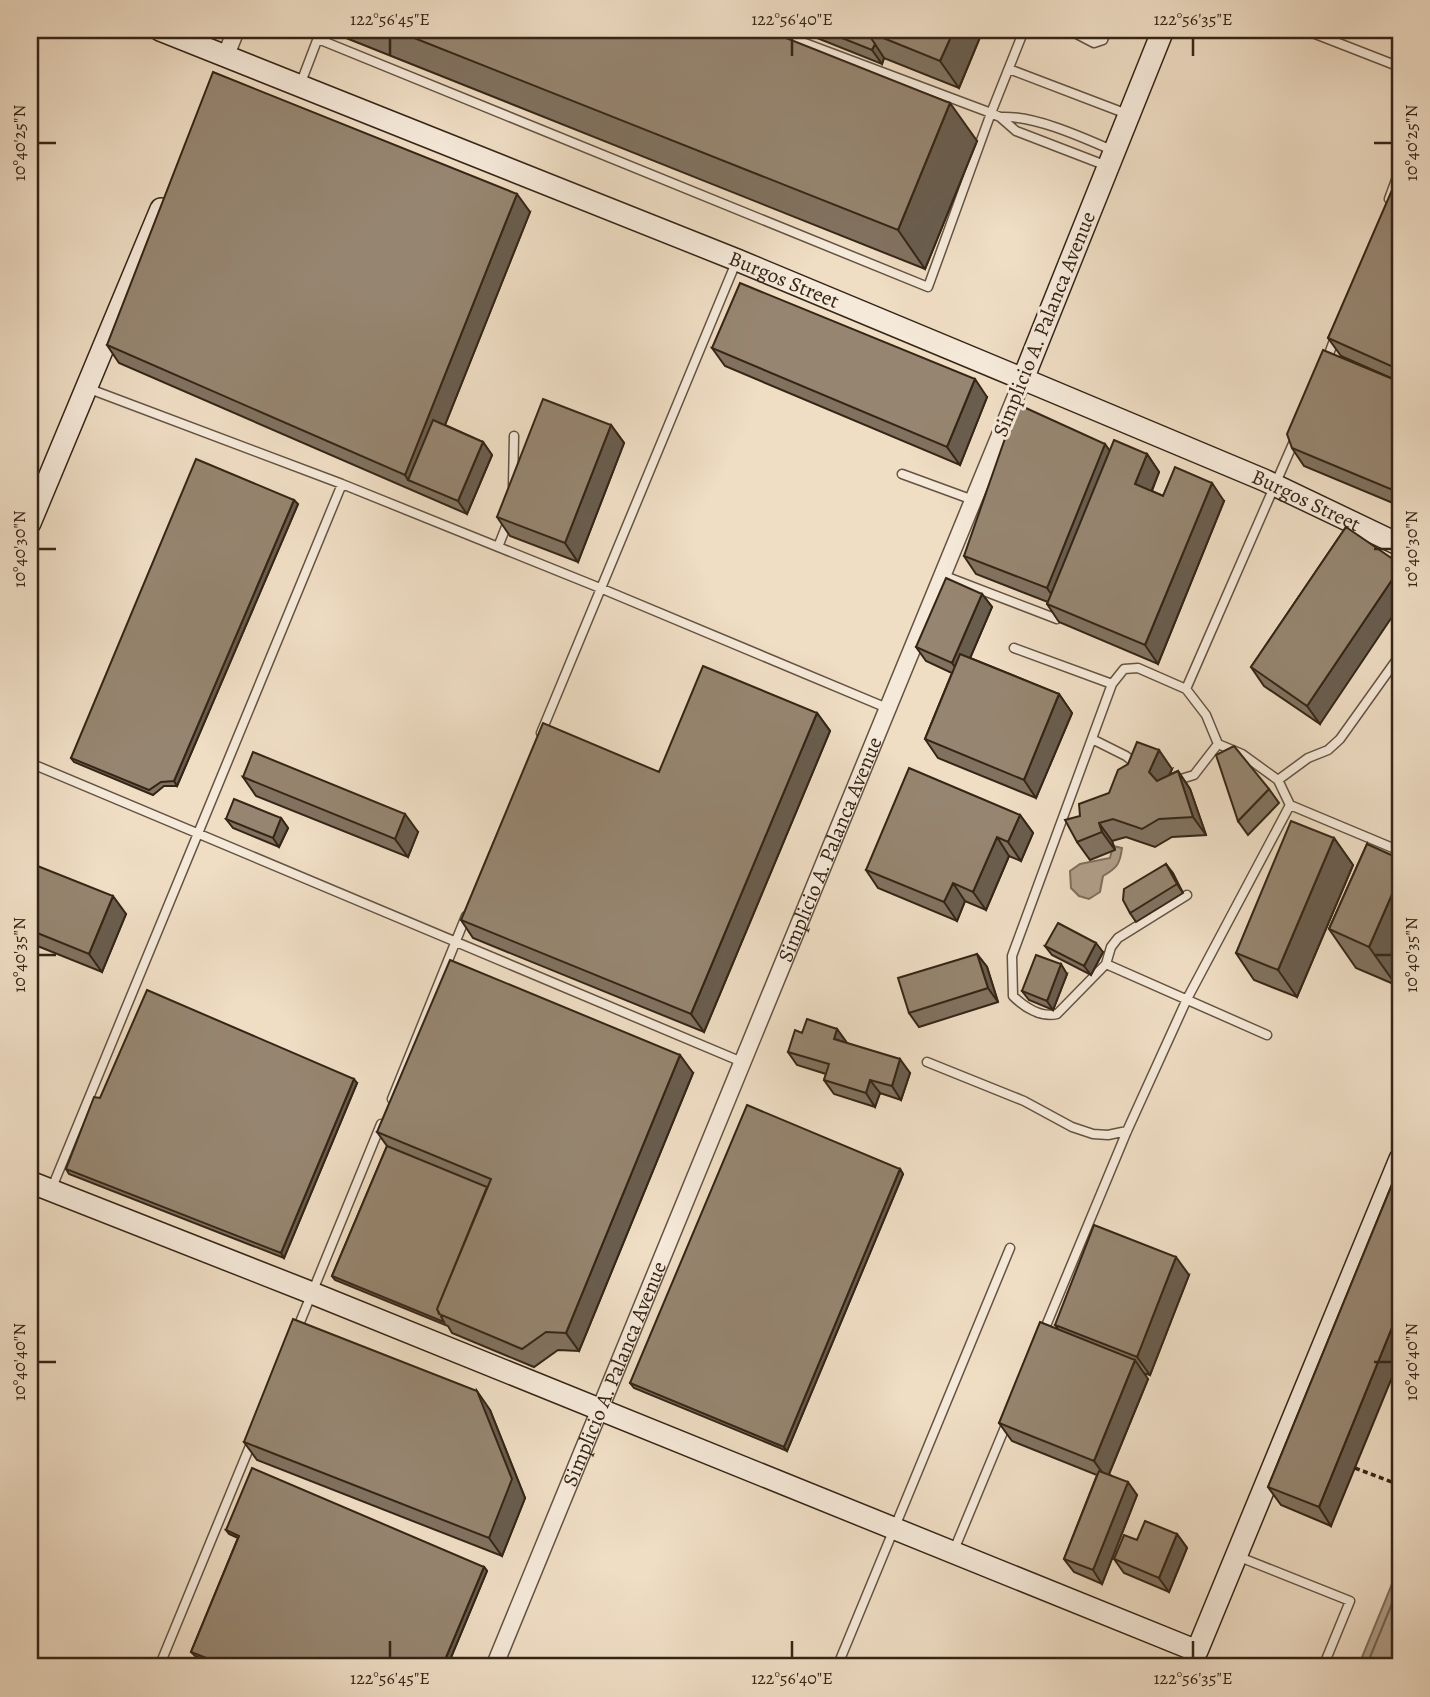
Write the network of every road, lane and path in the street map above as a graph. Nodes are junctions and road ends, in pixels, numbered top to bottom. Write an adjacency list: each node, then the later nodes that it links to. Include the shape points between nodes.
1 (160, 30): 10 (street, Burgos Street)
2 (236, 30): 10 (street)
3 (770, 30): 15 (lane)
4 (1024, 30): 12 (lane)
5 (1069, 30): 6 (lane, via 1094,43 1103,40)
6 (1107, 30)
7 (1163, 30): 16 (street, Simplicio A. Palanca Avenue)
8 (1305, 30): 11 (lane)
9 (319, 34): 14 (lane); 15 (lane, via 928,287)
10 (226, 55): 13 (street); 14 (street, Burgos Street)
11 (1400, 67)
12 (1009, 69): 15 (lane); 16 (lane)
13 (215, 81)
14 (300, 85): 21 (street, Burgos Street)
15 (995, 115): 17 (lane, via 1028,120); 17 (lane, via 1016,131)
16 (1129, 115): 17 (street, Simplicio A. Palanca Avenue)
17 (1111, 159): 24 (street, Simplicio A. Palanca Avenue)
18 (1400, 169): 20 (lane)
19 (166, 195): 25 (street)
20 (1386, 206)
21 (737, 260): 24 (street, Burgos Street); 38 (lane)
22 (1339, 327): 23 (lane)
23 (1321, 374)
24 (1023, 379): 30 (street, Burgos Street); 32 (street, Simplicio A. Palanca Avenue)
25 (85, 387): 29 (lane); 34 (street)
26 (1299, 430): 30 (lane)
27 (514, 436): 31 (lane)
28 (902, 474): 32 (lane)
29 (342, 484): 36 (lane); 53 (lane)
30 (1275, 485): 35 (street, Burgos Street); 43 (lane)
31 (513, 492)
32 (972, 500): 37 (street, Simplicio A. Palanca Avenue)
33 (510, 514): 36 (lane)
34 (30, 523)
35 (1400, 545)
36 (498, 547): 38 (lane)
37 (942, 574): 39 (lane); 44 (street, Simplicio A. Palanca Avenue)
38 (600, 588): 44 (lane); 45 (lane)
39 (1057, 619)
40 (1014, 648): 42 (lane)
41 (1400, 655): 51 (lane, via 1340,739)
42 (1112, 684): 43 (lane, via 1124,669 1138,668); 46 (lane)
43 (1186, 689): 47 (lane, via 1206,715)
44 (887, 708): 61 (street, Simplicio A. Palanca Avenue)
45 (538, 739)
46 (1092, 739): 49 (lane); 58 (lane, via 1013,956 1013,996 1023,1006 1049,1016 1057,1014)
47 (1218, 744): 50 (lane, via 1194,775); 51 (lane, via 1242,754)
48 (30, 763): 53 (lane)
49 (1146, 770)
50 (1167, 780)
51 (1278, 780): 52 (lane)
52 (1290, 805): 54 (lane); 59 (lane)
53 (197, 834): 57 (lane); 68 (lane)
54 (1400, 851)
55 (1187, 895): 58 (lane, via 1118,938)
56 (471, 903): 57 (lane)
57 (456, 941): 61 (lane); 63 (lane)
58 (1106, 964): 59 (lane)
59 (1187, 999): 60 (lane); 65 (lane)
60 (1267, 1035)
61 (742, 1062): 73 (street, Simplicio A. Palanca Avenue)
62 (927, 1062): 65 (lane, via 1024,1101 1072,1127 1093,1134)
63 (389, 1104)
64 (384, 1117): 70 (lane)
65 (1127, 1131): 72 (lane)
66 (1400, 1159): 80 (street)
67 (30, 1182): 68 (street)
68 (50, 1190): 70 (street)
69 (1010, 1248): 78 (lane)
70 (312, 1293): 71 (lane); 73 (street)
71 (292, 1344)
72 (1037, 1349)
73 (599, 1410): 78 (street); 83 (street, Simplicio A. Palanca Avenue)
74 (1011, 1413): 79 (lane)
75 (255, 1432): 82 (lane)
76 (1355, 1468): 77 (path)
77 (1400, 1485)
78 (893, 1530): 79 (street); 84 (lane)
79 (952, 1553): 81 (street)
80 (1237, 1555): 81 (street); 85 (lane, via 1350,1601)
81 (1194, 1659)
82 (159, 1667)
83 (494, 1667)
84 (837, 1667)
85 (1323, 1667)

